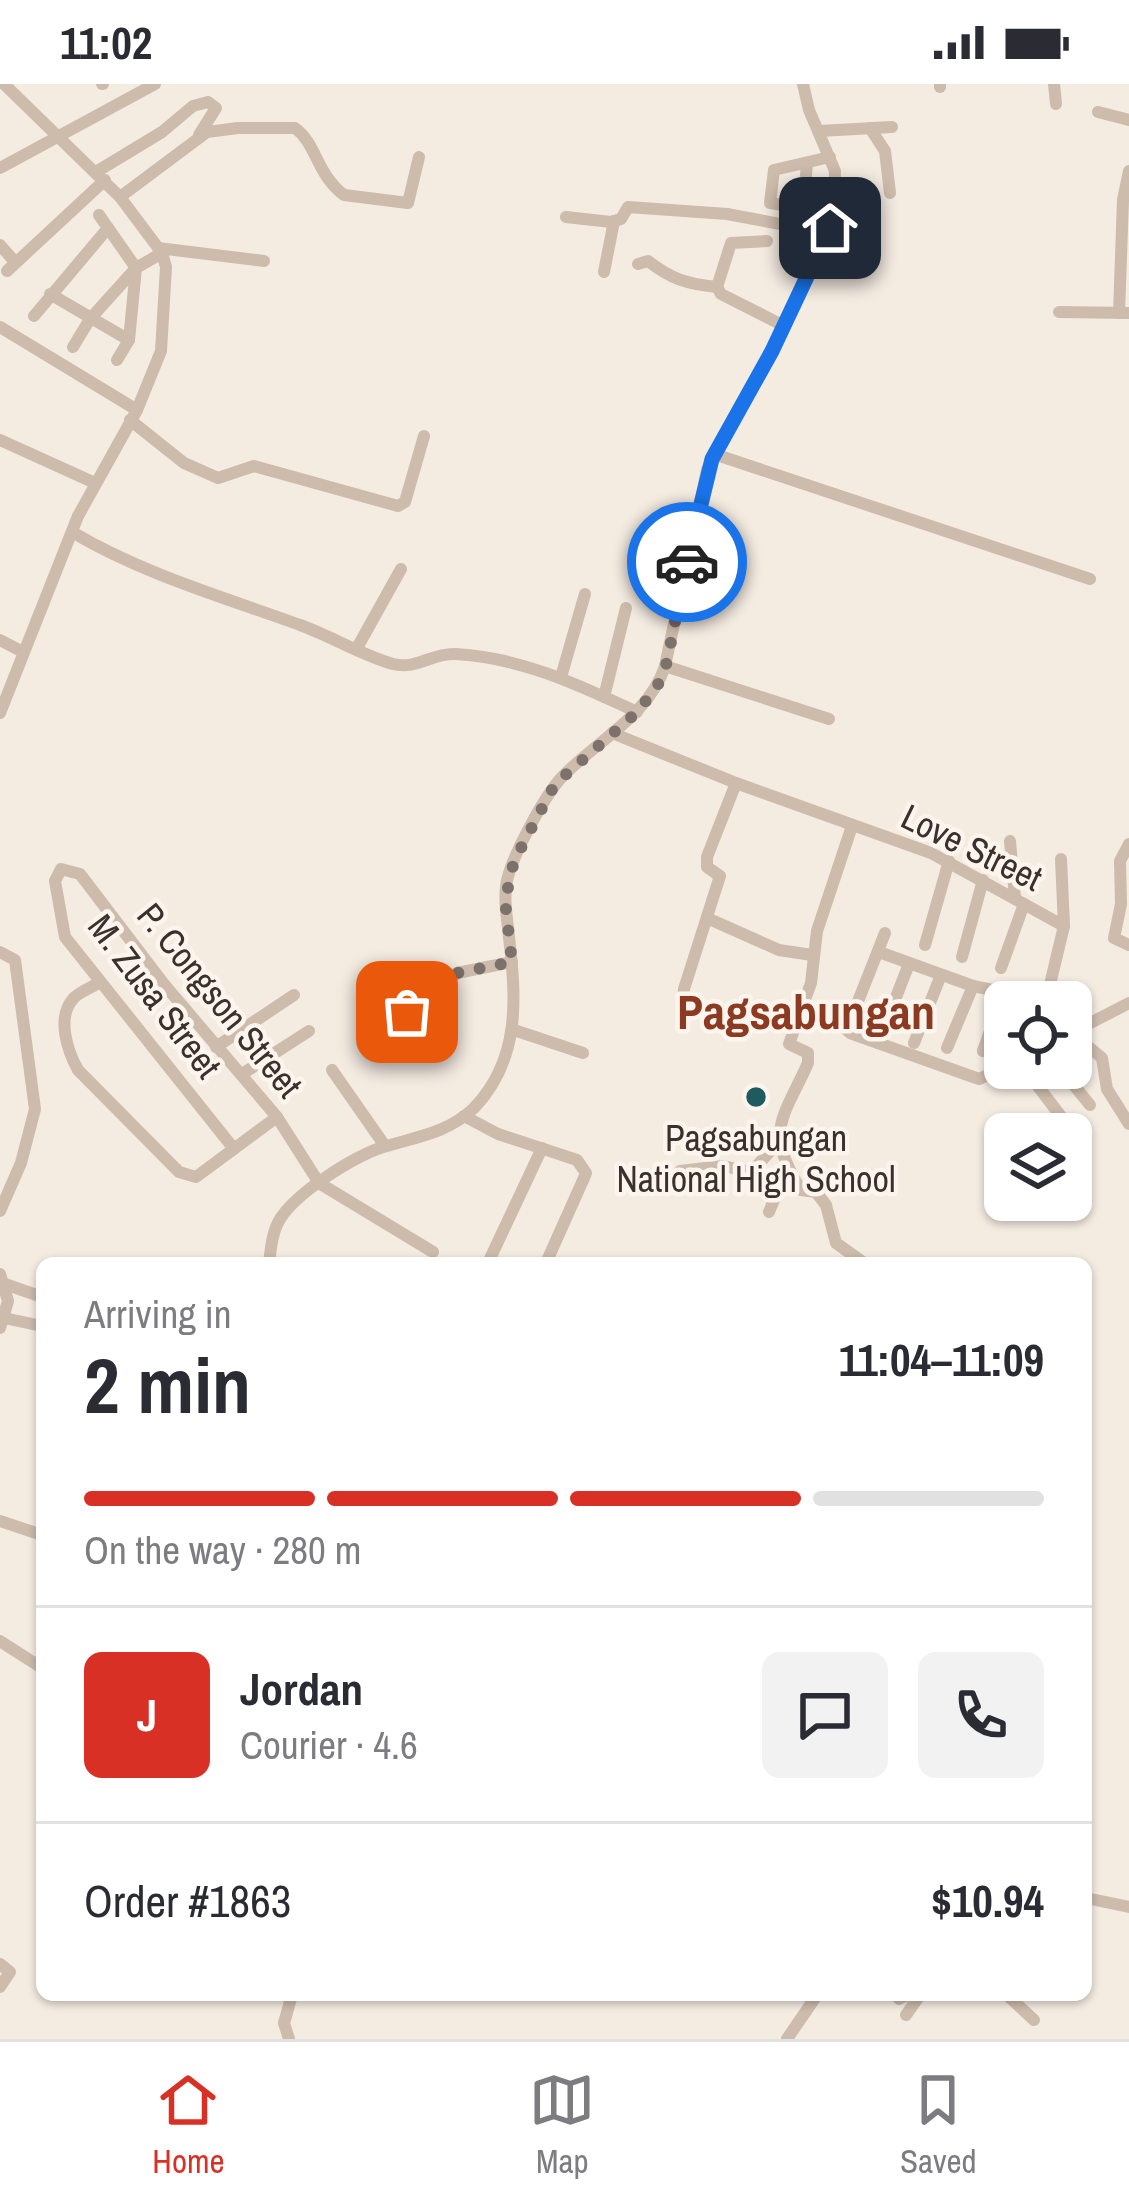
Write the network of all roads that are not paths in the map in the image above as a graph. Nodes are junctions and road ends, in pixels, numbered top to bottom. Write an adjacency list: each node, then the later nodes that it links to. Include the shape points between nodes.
1 (155, 84): 12 (street)
2 (803, 84): 10 (street)
3 (1054, 84): 5 (street)
4 (13, 87): 12 (street)
5 (1056, 104)
6 (1098, 112): 7 (street)
7 (1129, 120)
8 (892, 127): 9 (street)
9 (870, 128): 10 (street); 19 (street, via 885,151)
10 (819, 131): 14 (street)
11 (199, 135): 13 (street, via 295,128 337,190 398,204 409,203); 18 (street, via 216,108 208,102); 20 (street)
12 (59, 136): 16 (street); 18 (street)
13 (419, 157)
14 (830, 157): 15 (street); 26 (street, via 837,202)
15 (807, 164)
16 (0, 168)
17 (1129, 171): 21 (street)
18 (100, 176): 20 (street); 28 (street, via 11,266)
19 (890, 193)
20 (120, 196): 29 (street)
21 (1126, 200): 31 (street)
22 (99, 215): 25 (street)
23 (566, 217): 24 (street)
24 (614, 221): 26 (street, via 628,207); 34 (street)
25 (108, 228): 33 (street); 36 (street)
26 (828, 233): 41 (street)
27 (767, 242): 35 (street, via 731,243)
28 (0, 245)
29 (160, 251): 30 (street); 33 (street); 46 (street, via 161,351)
30 (264, 261)
31 (1125, 262): 38 (street)
32 (638, 264): 35 (street, via 648,261 685,284)
33 (136, 268): 40 (street); 43 (street)
34 (604, 272)
35 (717, 287): 41 (street)
36 (50, 294): 39 (street); 40 (street)
37 (1059, 312): 38 (street)
38 (1124, 313)
39 (34, 316)
40 (90, 319): 43 (street); 44 (street)
41 (784, 326): 49 (street)
42 (0, 327): 46 (street)
43 (129, 340): 45 (street)
44 (73, 347)
45 (117, 360)
46 (133, 415): 47 (street, via 184,463 218,478 254,466 398,506); 50 (street)
47 (424, 436)
48 (0, 440): 50 (street)
49 (714, 454): 53 (street); 59 (street)
50 (94, 483): 51 (street)
51 (72, 532): 57 (street, via 166,578); 58 (street)
52 (401, 568): 57 (street)
53 (1090, 579)
54 (585, 594): 60 (street)
55 (626, 608): 61 (street)
56 (0, 640): 58 (street)
57 (357, 648): 60 (street, via 407,666 456,654)
58 (23, 652): 62 (street)
59 (665, 666): 63 (street); 64 (street)
60 (561, 677): 61 (street)
61 (604, 697): 63 (street)
62 (1, 709)
63 (637, 712): 65 (street)
64 (829, 719)
65 (612, 733): 66 (street, Love Street); 86 (street, via 555,784 514,861 505,901)
66 (736, 783): 67 (street, Love Street); 77 (street, via 707,857 707,867 720,874)
67 (852, 826): 71 (street, Love Street); 84 (street)
68 (1010, 841): 75 (street)
69 (1129, 844): 72 (street)
70 (1060, 859): 78 (street)
71 (950, 861): 74 (street, Love Street); 80 (street)
72 (1124, 864): 76 (street)
73 (62, 868): 91 (street, M. Zusa Street, via 55,881 65,937); 105 (street, P. Congson Street, via 80,874)
74 (983, 880): 75 (street, Love Street); 85 (street)
75 (1019, 901): 78 (street, Love Street); 88 (street)
76 (1125, 907): 81 (street, via 1113,933)
77 (707, 918): 84 (street); 99 (street)
78 (1064, 926): 90 (street)
79 (885, 934): 83 (street)
80 (926, 945)
81 (1129, 945)
82 (0, 952): 126 (street, via 15,960 34,1109)
83 (879, 952): 87 (street); 97 (street)
84 (812, 956): 96 (street)
85 (962, 957)
86 (512, 962): 98 (street, via 457,973); 101 (street)
87 (909, 964): 89 (street); 103 (street)
88 (1001, 968)
89 (941, 976): 92 (street); 104 (street)
90 (1052, 981)
91 (100, 982): 122 (street, M. Zusa Street); 122 (street, via 69,1008 66,1041 78,1070 179,1172 196,1177)
92 (973, 986): 93 (street); 106 (street)
93 (984, 989)
94 (294, 995): 105 (street)
95 (1129, 1003): 100 (street)
96 (804, 1006): 103 (street); 119 (street, via 789,1044 808,1053 808,1063)
97 (855, 1010)
98 (407, 1012)
99 (683, 1015)
100 (1092, 1022)
101 (514, 1030): 108 (street); 116 (street, via 491,1086)
102 (309, 1031): 110 (street)
103 (878, 1043): 111 (street)
104 (914, 1043)
105 (216, 1047): 110 (street, P. Congson Street)
106 (947, 1048)
107 (1092, 1050): 118 (street)
108 (583, 1053)
109 (332, 1070): 120 (street)
110 (242, 1075): 117 (street, P. Congson Street)
111 (984, 1077)
112 (1040, 1089): 115 (street)
113 (1077, 1089): 114 (street)
114 (1090, 1105)
115 (1058, 1113)
116 (464, 1116): 120 (street); 121 (street)
117 (277, 1118): 122 (street); 125 (street, P. Congson Street)
118 (1129, 1124)
119 (777, 1144): 123 (street); 124 (street, via 750,1173 723,1166)
120 (385, 1147): 125 (street)
121 (542, 1148): 130 (street); 131 (street, via 577,1160 586,1173)
122 (234, 1149)
123 (788, 1166): 127 (street); 132 (street, via 801,1190 816,1192 826,1205 836,1243)
124 (680, 1171)
125 (320, 1183): 128 (street); 129 (street, via 281,1216)
126 (0, 1211)
127 (769, 1212)
128 (434, 1252)
129 (270, 1257)
130 (491, 1257)
131 (549, 1257)
132 (856, 1257)
133 (2, 1279): 134 (street); 135 (street)
134 (36, 1294)
135 (2, 1323): 136 (street)
136 (36, 1326)
137 (0, 1521): 138 (street)
138 (36, 1533)
139 (0, 1641): 140 (street)
140 (36, 1664)
141 (1092, 1899): 142 (street)
142 (1129, 1907)
143 (5, 1968): 144 (street)
144 (0, 1987)
145 (290, 2001): 151 (street)
146 (813, 2001): 152 (street)
147 (916, 2001): 149 (street)
148 (1013, 2001): 150 (street)
149 (906, 2014)
150 (1034, 2020)
151 (289, 2039)
152 (787, 2039)

